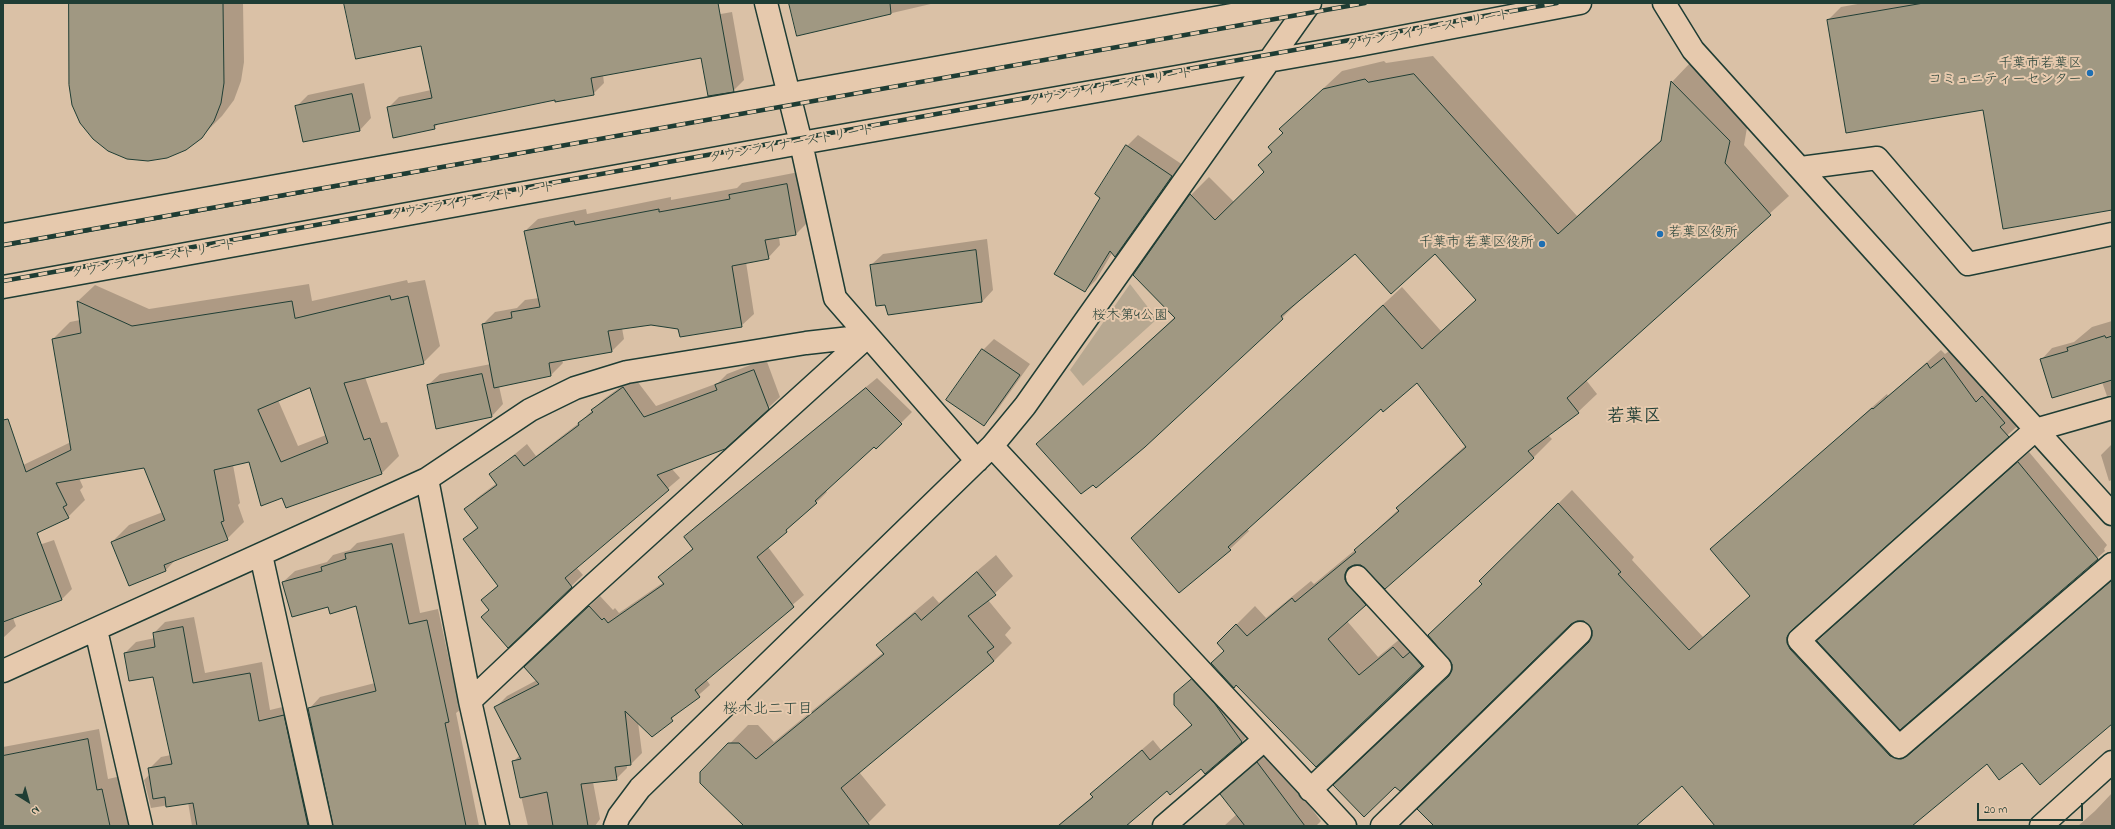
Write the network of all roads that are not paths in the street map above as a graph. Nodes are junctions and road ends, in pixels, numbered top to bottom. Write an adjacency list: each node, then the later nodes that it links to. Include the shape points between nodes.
1 (766, 3): 7 (street)
2 (1299, 3): 7 (street)
3 (1310, 3): 6 (street)
4 (1580, 3): 6 (street, タウンライナーストリート)
5 (1664, 3): 9 (street, via 1694,50)
6 (1268, 61): 8 (street, タウンライナーストリート); 16 (street, via 1025,406)
7 (790, 95): 8 (street); 11 (street)
8 (801, 143): 12 (street, タウンライナーストリート); 13 (street, via 835,298)
9 (1801, 168): 10 (street, via 1877,158 1968,264); 15 (street)
10 (2112, 234)
11 (3, 235)
12 (3, 287)
13 (868, 336): 16 (street); 17 (street, via 806,343 627,372 583,386 530,410); 25 (street, via 579,598)
14 (2112, 408): 15 (street)
15 (2035, 430): 18 (street); 20 (street, via 1799,640 1898,747)
16 (985, 453): 26 (street); 33 (street, via 640,788 619,816)
17 (427, 479): 19 (street); 25 (street)
18 (2112, 514)
19 (261, 555): 22 (street); 31 (street)
20 (2112, 564)
21 (1357, 577): 28 (street, via 1440,667)
22 (96, 630): 24 (street); 30 (street)
23 (1580, 633): 35 (street)
24 (3, 671)
25 (470, 701): 32 (street)
26 (1264, 740): 28 (street); 34 (street)
27 (2112, 762): 36 (street)
28 (1310, 790): 29 (street)
29 (1342, 825)
30 (141, 826)
31 (321, 826)
32 (498, 826)
33 (615, 826)
34 (1164, 826)
35 (1382, 826)
36 (2041, 826)

